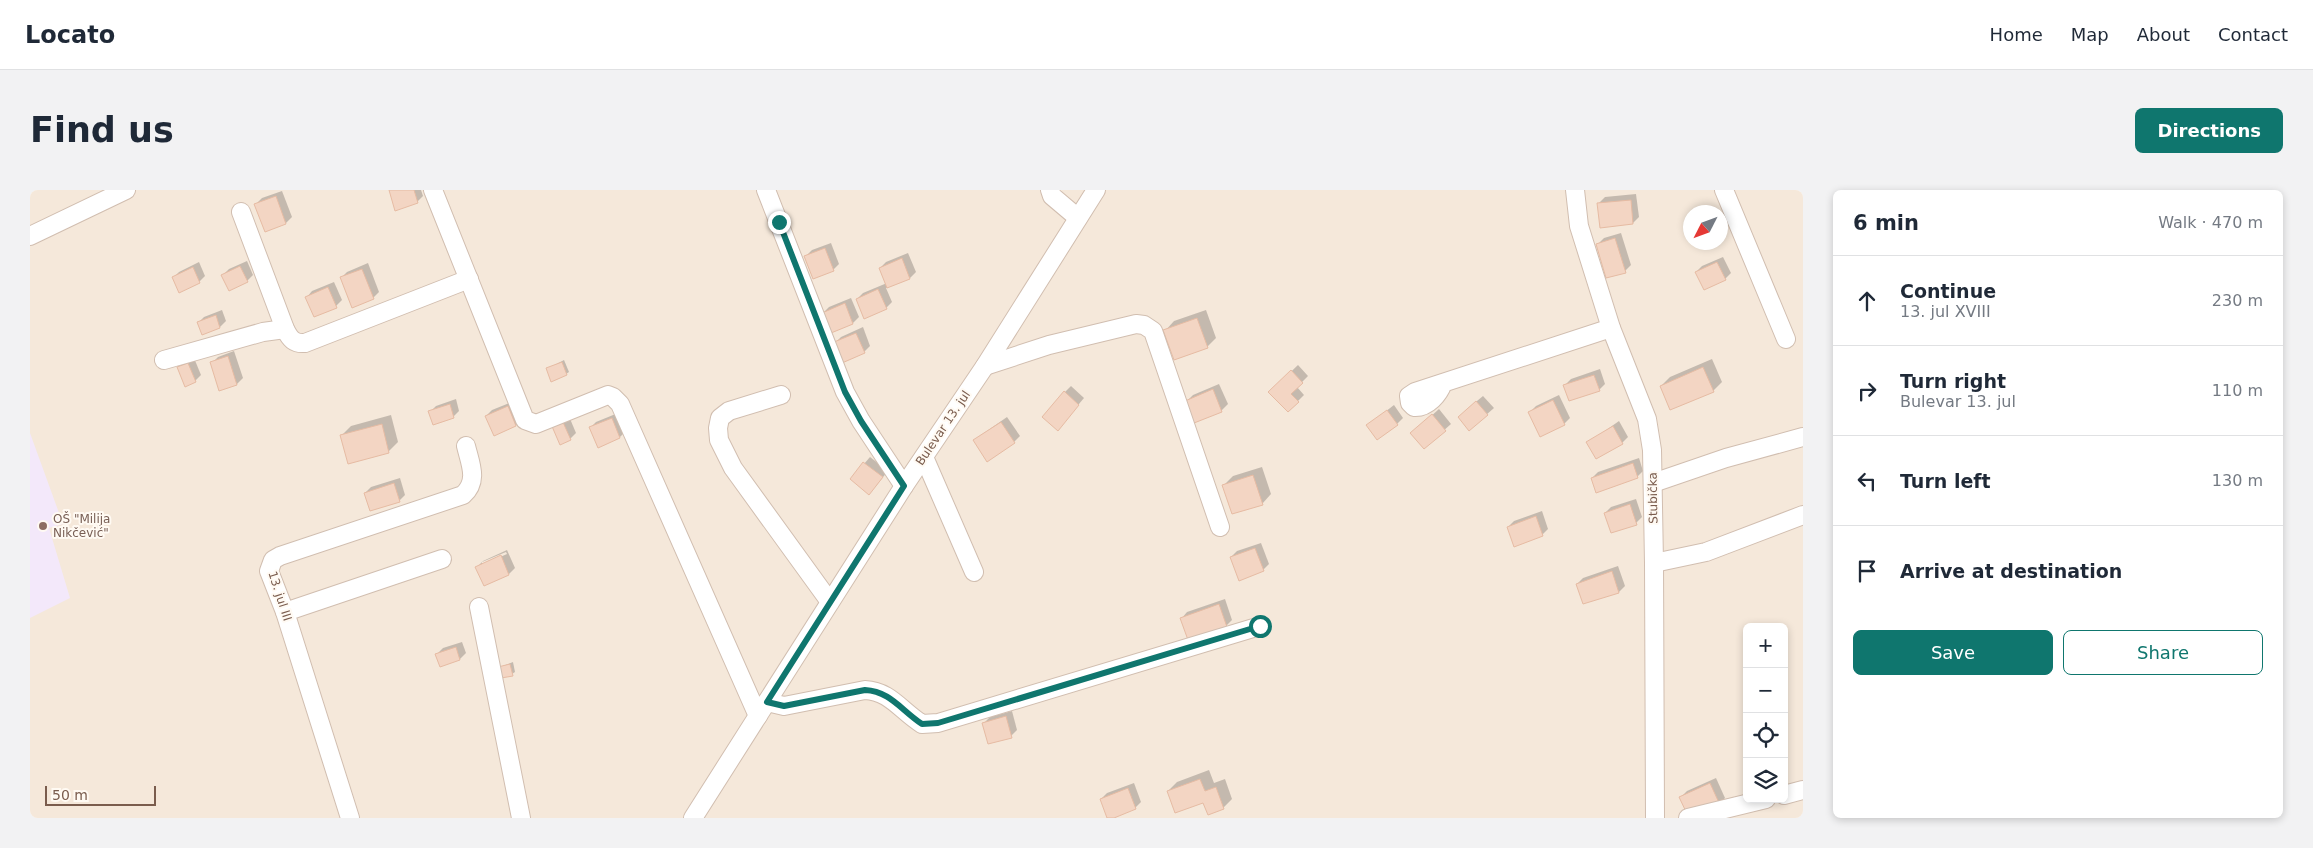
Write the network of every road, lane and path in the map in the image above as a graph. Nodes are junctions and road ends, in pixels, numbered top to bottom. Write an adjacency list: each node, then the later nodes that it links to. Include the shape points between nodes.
1 (126, 190): 10 (street)
2 (433, 190): 11 (street)
3 (766, 190): 23 (street, via 845,392)
4 (1050, 190): 9 (street)
5 (1096, 190): 9 (street, Bulevar 13. jul)
6 (1575, 190): 12 (street, Stubička, via 1579,226)
7 (1724, 190): 14 (street)
8 (241, 212): 13 (street)
9 (1078, 218): 16 (street, Bulevar 13. jul)
10 (30, 236)
11 (469, 279): 13 (street, via 305,343 297,344); 33 (street, via 525,420 536,424 608,395 620,404)
12 (1611, 328): 17 (street); 22 (street, Stubička, via 1647,420 1652,450)
13 (285, 329): 15 (street, via 263,332)
14 (1786, 339)
15 (164, 360)
16 (985, 366): 21 (street, Bulevar 13. jul); 25 (street, via 1049,345 1136,324 1144,325 1152,332)
17 (1443, 383)
18 (781, 395): 29 (street, via 729,411 720,418 719,440 738,475)
19 (1803, 437): 22 (street)
20 (466, 446): 31 (street, 13. jul III, via 473,475 470,489 463,495 273,560 269,571)
21 (924, 457): 23 (street, Bulevar 13. jul); 28 (street)
22 (1652, 483): 27 (street, Stubička)
23 (904, 486): 29 (street, Bulevar 13. jul)
24 (1803, 515): 27 (street, via 1706,552)
25 (1220, 527)
26 (442, 559): 31 (street)
27 (1654, 563): 40 (street, Stubička)
28 (974, 572)
29 (830, 602): 33 (street, Bulevar 13. jul)
30 (478, 607): 38 (street)
31 (285, 612): 37 (street, 13. jul III)
32 (1260, 626): 33 (street, via 938,723 922,724 884,694 865,690)
33 (763, 709): 39 (street, Bulevar 13. jul)
34 (1803, 790): 35 (street)
35 (1788, 794)
36 (1750, 803): 41 (street)
37 (350, 818)
38 (521, 818)
39 (694, 818)
40 (1655, 818)
41 (1688, 818)

